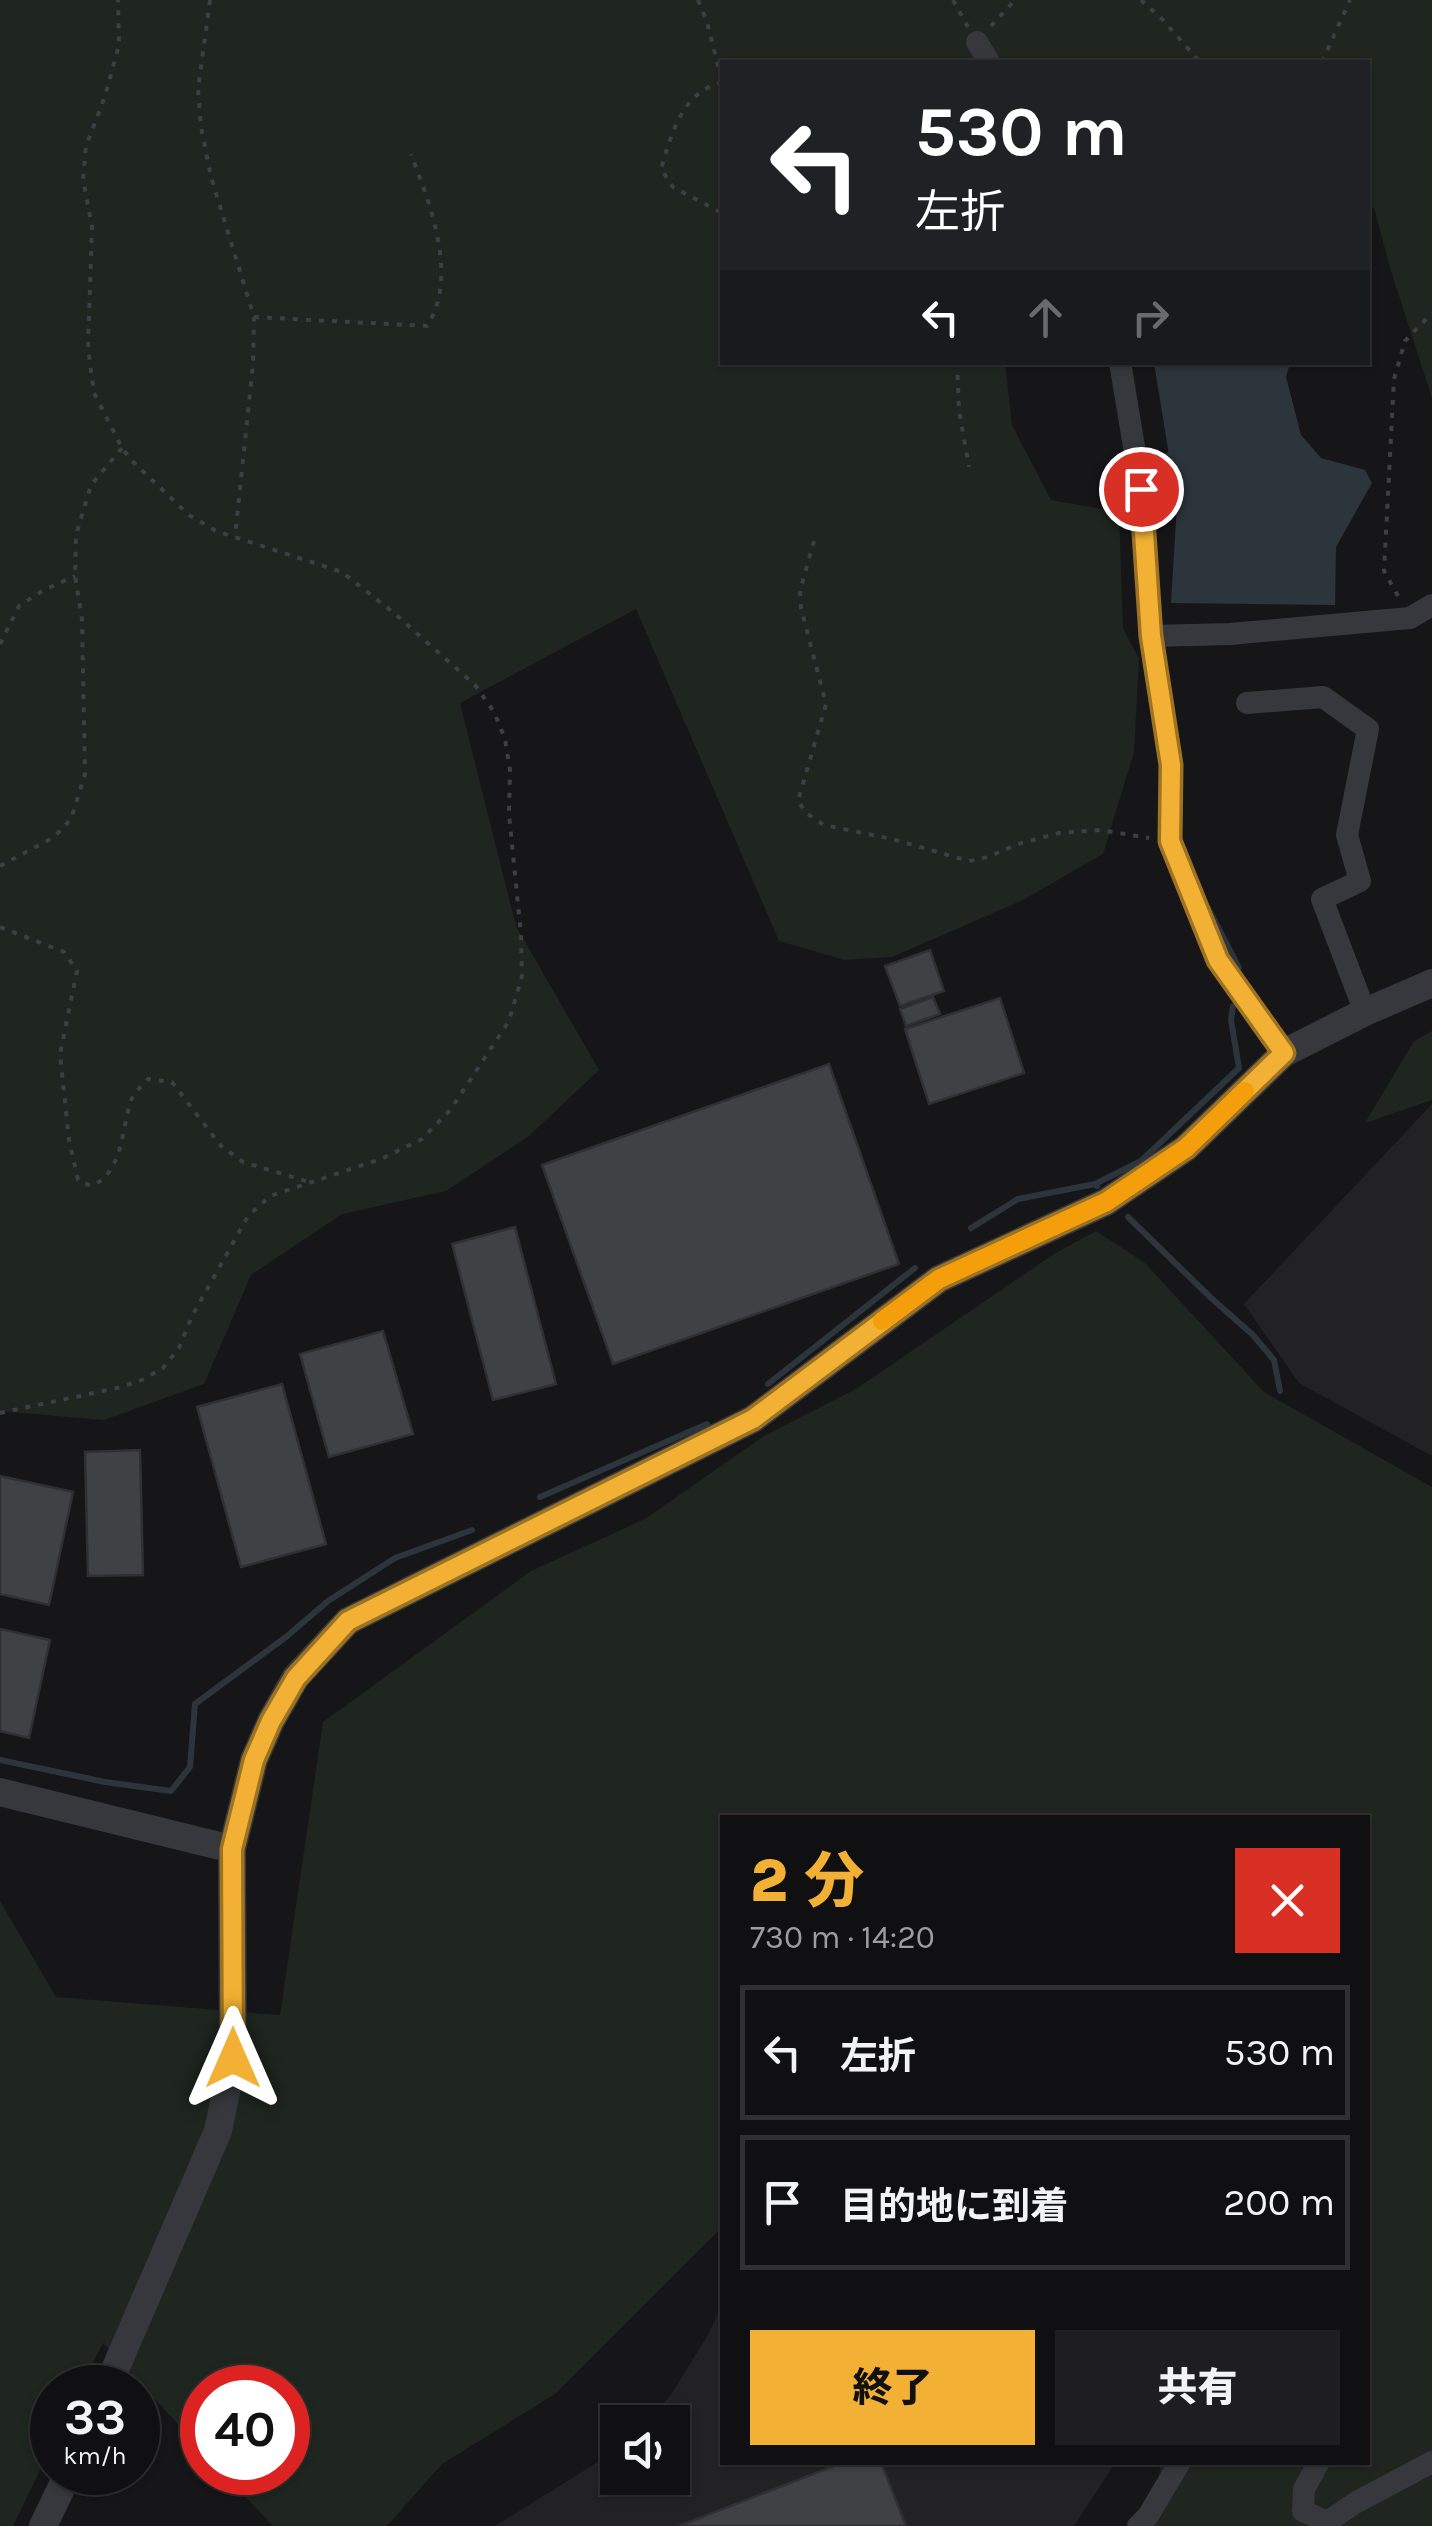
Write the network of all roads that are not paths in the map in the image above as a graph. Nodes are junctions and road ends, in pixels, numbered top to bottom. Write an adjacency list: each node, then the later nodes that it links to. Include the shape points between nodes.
1 (976, 42): 2 (street)
2 (989, 60)
3 (1120, 365): 5 (street, via 1141,489)
4 (1432, 606): 5 (street, via 1410,618)
5 (1151, 636): 9 (street, via 1171,765 1170,841 1218,960)
6 (1248, 704): 8 (street, via 1323,696 1368,729 1347,835 1360,881 1322,899)
7 (1432, 984): 8 (street)
8 (1366, 1012): 9 (street)
9 (1284, 1053): 11 (street, via 1186,1148 1106,1202 939,1279 753,1419 348,1621 296,1678 271,1721)
10 (0, 1792): 11 (street)
11 (232, 1849): 12 (street, via 233,2058 218,2131)
12 (117, 2365)
13 (1432, 2462): 15 (street, via 1327,2522 1302,2511 1304,2489)
14 (1178, 2465): 18 (street)
15 (1317, 2465)
16 (58, 2495): 17 (street)
17 (44, 2526)
18 (1138, 2526)

